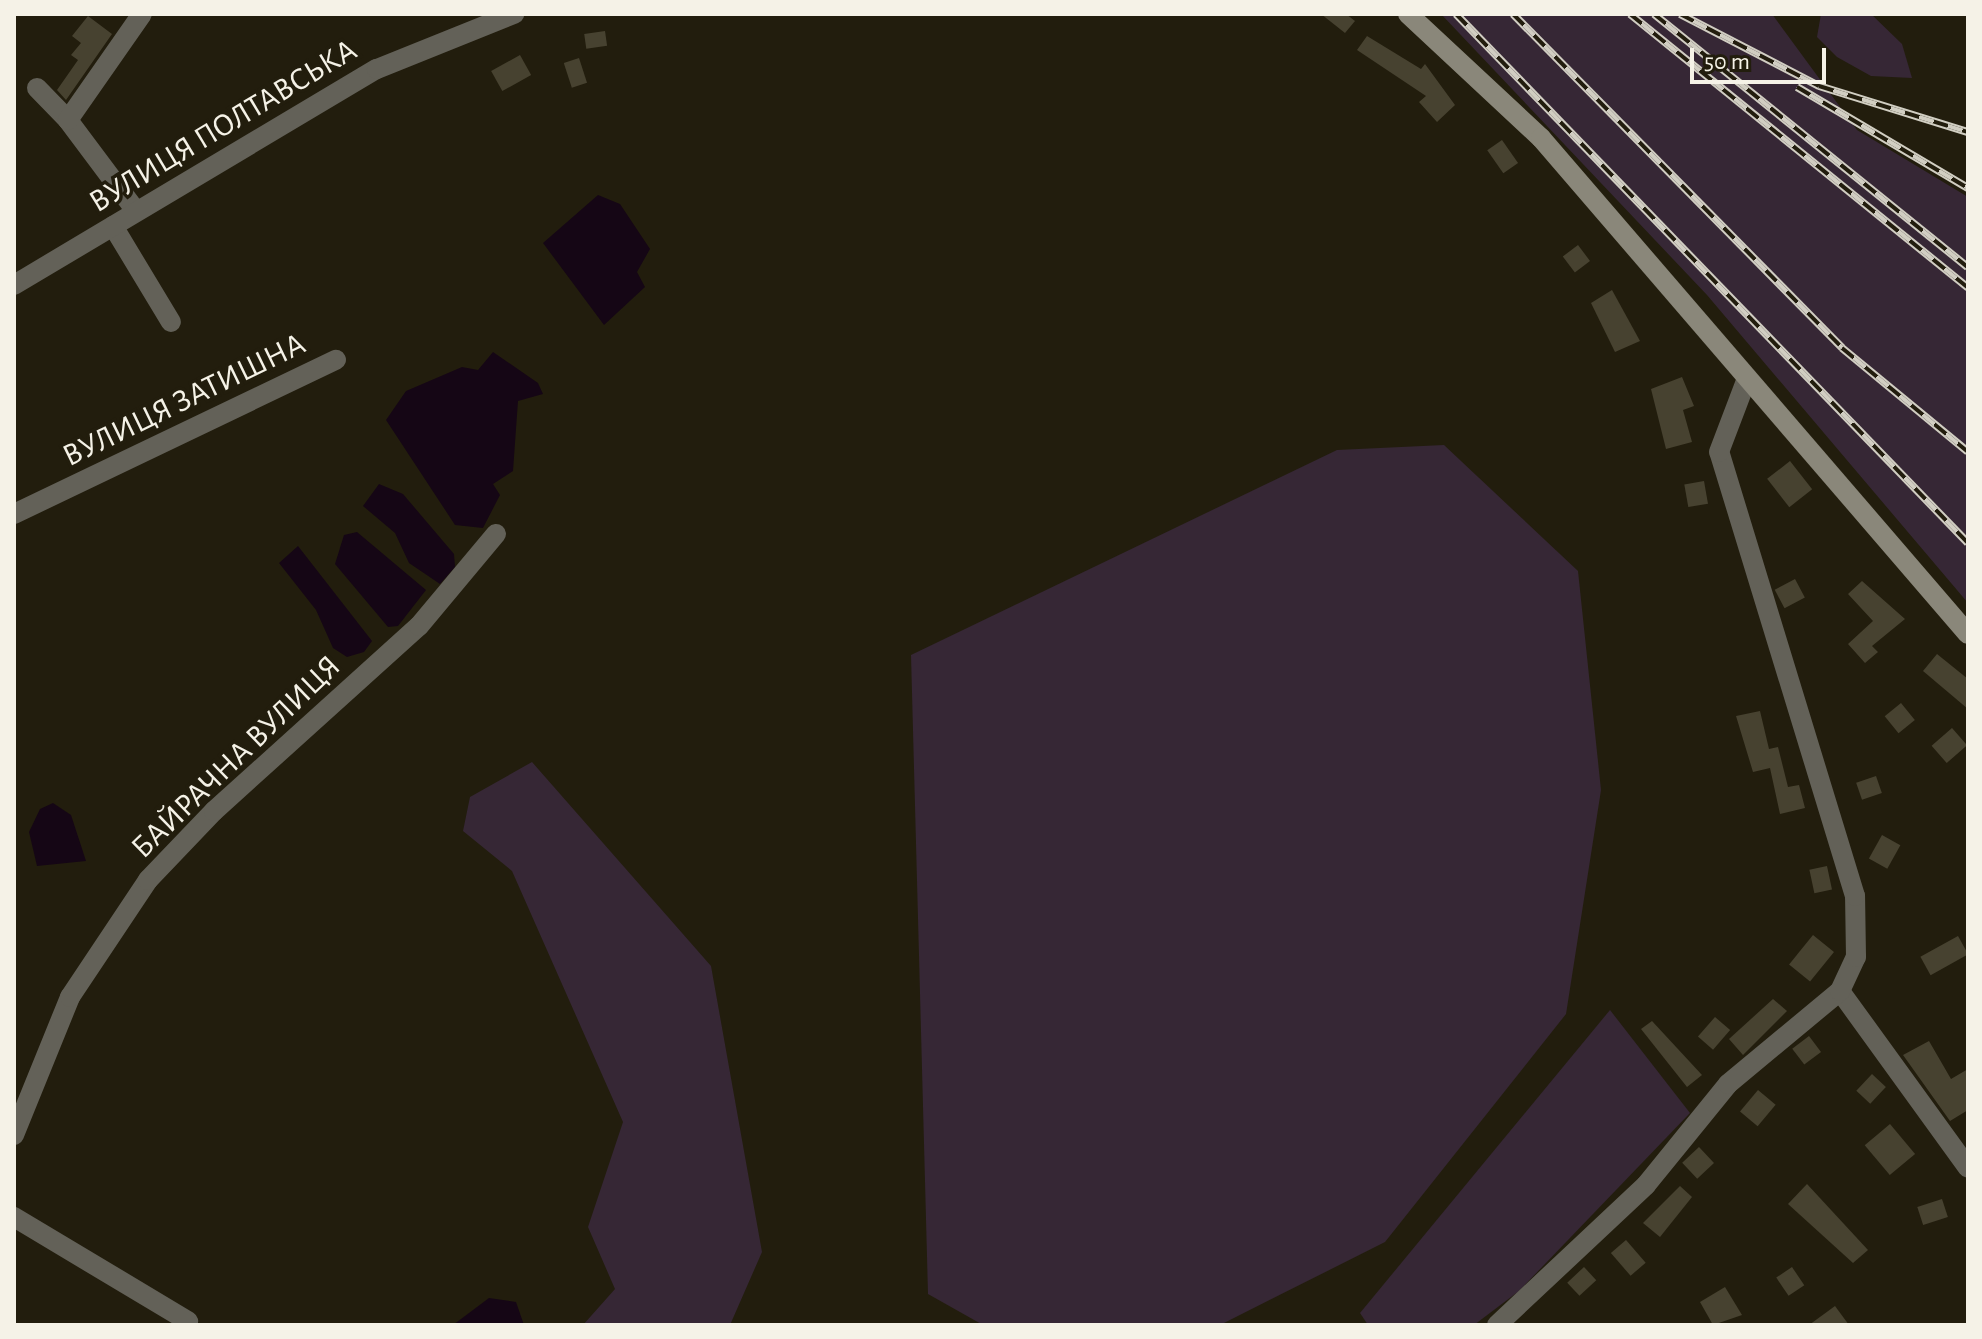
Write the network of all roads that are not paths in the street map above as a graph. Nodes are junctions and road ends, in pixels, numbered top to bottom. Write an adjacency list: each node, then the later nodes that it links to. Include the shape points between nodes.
1 (142, 14): 5 (street)
2 (514, 14): 6 (street, ВУЛИЦЯ ПОЛТАВСЬКА, via 377,69)
3 (1408, 14): 11 (street, via 1532,127)
4 (37, 88): 5 (street)
5 (68, 120): 6 (street)
6 (136, 211): 7 (street, ВУЛИЦЯ ПОЛТАВСЬКА)
7 (113, 226): 8 (street, ВУЛИЦЯ ПОЛТАВСЬКА); 9 (street)
8 (14, 285)
9 (171, 322)
10 (336, 360): 12 (street, ВУЛИЦЯ ЗАТИШНА)
11 (1746, 381): 14 (street); 15 (street, via 1719,452 1855,896 1856,957)
12 (14, 514)
13 (496, 534): 16 (street, БАЙРАЧНА ВУЛИЦЯ, via 419,626 214,811 148,880 70,997)
14 (1968, 634)
15 (1840, 991): 17 (street); 20 (street, via 1728,1084 1646,1185)
16 (14, 1135)
17 (1968, 1168)
18 (14, 1217): 19 (street)
19 (188, 1321)
20 (1497, 1325)

